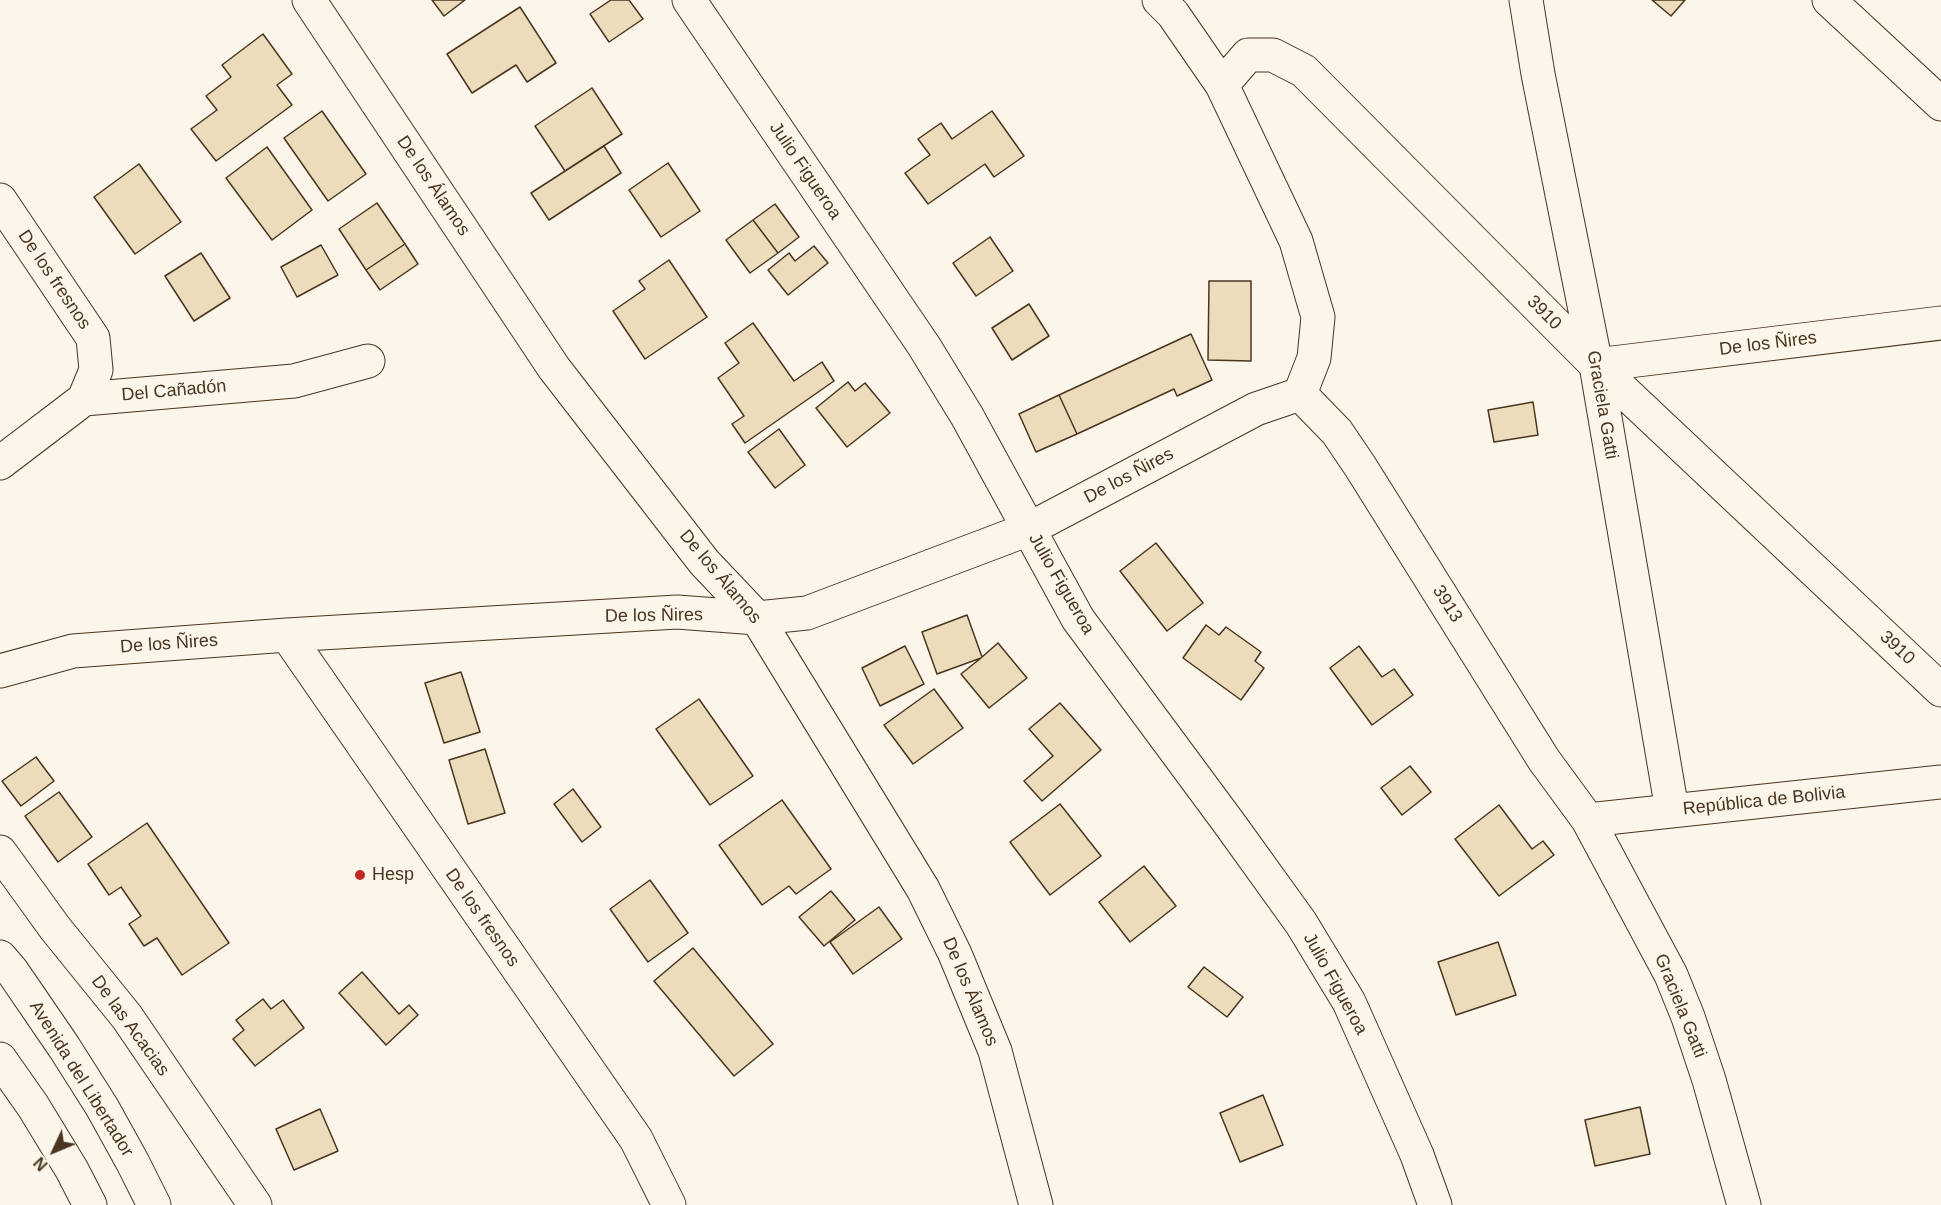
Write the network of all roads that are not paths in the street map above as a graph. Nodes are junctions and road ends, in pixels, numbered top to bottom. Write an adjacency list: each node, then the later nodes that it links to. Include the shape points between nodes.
1 (309, 0): 16 (street, De los Álamos, via 554,368 704,562)
2 (689, 0): 15 (street, Julio Figueroa, via 924,346)
3 (1159, 0): 6 (street)
4 (1526, 0): 11 (street, Graciela Gatti)
5 (1829, 0): 7 (street)
6 (1222, 85): 11 (street, 3910, via 1248,55 1273,56 1304,71); 12 (street, via 1296,241 1318,317 1314,358)
7 (1941, 104)
8 (0, 200): 13 (street, De los fresnos, via 93,338 96,370)
9 (1941, 323): 11 (street, De los Ñires)
10 (368, 361): 13 (street, Del Cañadón, via 294,381)
11 (1596, 365): 19 (street, 3910); 21 (street, Graciela Gatti)
12 (1300, 394): 15 (street, De los Ñires, via 1256,409); 22 (street, 3913, via 1337,432 1360,466 1544,760)
13 (84, 399): 14 (street)
14 (0, 463)
15 (1029, 529): 16 (street, De los Ñires, via 807,613); 31 (street, Julio Figueroa, via 1078,619 1301,922 1349,1002)
16 (757, 618): 17 (street, De los Ñires, via 677,612); 30 (street, De los Álamos, via 923,889 956,954 995,1051)
17 (287, 635): 18 (street, De los Ñires, via 73,651); 29 (street, De los fresnos, via 636,1139)
18 (0, 671)
19 (1941, 690)
20 (1941, 782): 21 (street, República de Bolivia)
21 (1672, 810): 22 (street, República de Bolivia)
22 (1588, 820): 32 (street, Graciela Gatti, via 1684,1006)
23 (0, 852): 28 (street, De las Acacias, via 127,1017)
24 (0, 957): 27 (street, Avenida del Libertador, via 102,1107)
25 (0, 1059): 26 (street, via 33,1106)
26 (90, 1205)
27 (154, 1205)
28 (255, 1205)
29 (669, 1205)
30 (1036, 1205)
31 (1435, 1205)
32 (1744, 1205)

